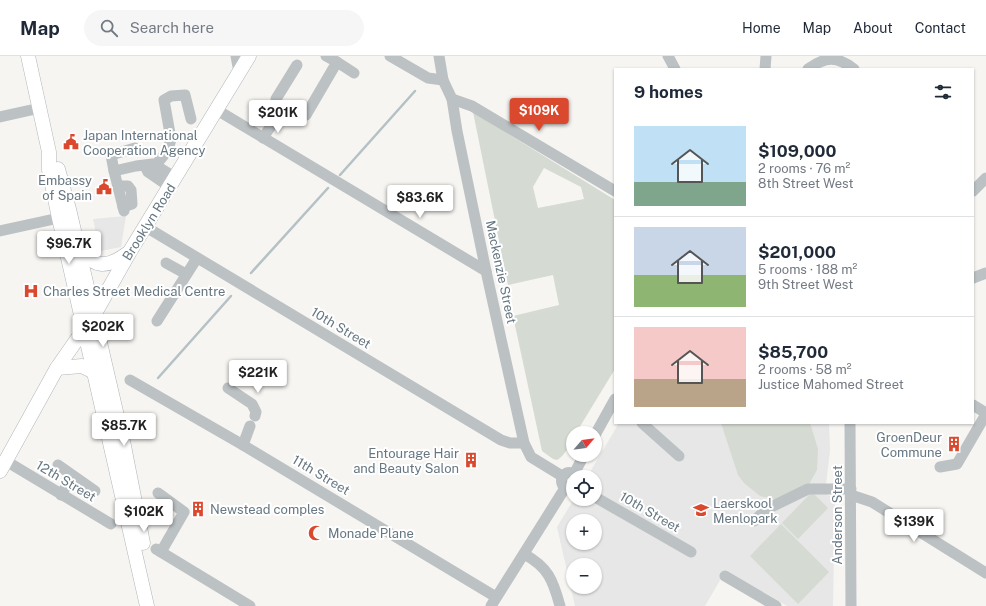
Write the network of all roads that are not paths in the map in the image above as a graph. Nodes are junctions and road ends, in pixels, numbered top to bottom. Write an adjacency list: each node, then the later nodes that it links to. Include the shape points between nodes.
1 (28, 56): 19 (main road)
2 (236, 56): 15 (street)
3 (249, 56): 15 (main road, Brooklyn Road)
4 (326, 56): 9 (street)
5 (390, 56): 17 (street, via 428,78)
6 (439, 56): 17 (street, Mackenzie Street)
7 (668, 56): 11 (street)
8 (766, 56): 12 (street)
9 (336, 62): 16 (street); 20 (street, via 306,115 297,118)
10 (297, 65): 20 (street, via 276,98 277,105)
11 (674, 68)
12 (765, 68)
13 (809, 68): 14 (street, via 821,60 830,58 842,59)
14 (853, 68)
15 (240, 72): 21 (main road, Brooklyn Road)
16 (354, 73)
17 (443, 80): 18 (street, Mackenzie Street)
18 (452, 99): 31 (street, via 472,106); 41 (street, Mackenzie Street)
19 (40, 108): 22 (street); 26 (main road)
20 (282, 109): 24 (street)
21 (217, 110): 24 (street); 30 (main road, Brooklyn Road)
22 (0, 117)
23 (190, 119): 27 (street, via 185,95 171,96 164,100 171,139 168,150)
24 (263, 138): 41 (street)
25 (135, 148): 28 (street, via 111,155)
26 (49, 152): 34 (main road, via 49,170); 37 (main road, via 57,166)
27 (150, 166): 28 (street); 30 (street, via 148,172)
28 (114, 171): 33 (street, via 118,186 128,186 131,190 132,204)
29 (986, 178): 32 (street)
30 (173, 182): 35 (main road, Brooklyn Road)
31 (614, 190)
32 (974, 190)
33 (123, 209)
34 (59, 218): 36 (street); 47 (main road)
35 (146, 227): 38 (main road, Brooklyn Road); 39 (street, 10th Street)
36 (0, 231)
37 (78, 248): 38 (main road, via 89,259 106,265); 45 (main road)
38 (129, 253): 45 (main road, Brooklyn Road)
39 (197, 258): 43 (street); 58 (street, 10th Street, via 501,440)
40 (166, 263): 43 (street)
41 (486, 270): 58 (street, Mackenzie Street)
42 (986, 273): 44 (street)
43 (186, 274): 46 (street)
44 (974, 278)
45 (94, 315): 47 (main road, Brooklyn Road); 82 (main road, via 124,446)
46 (157, 320)
47 (85, 329): 48 (main road, Brooklyn Road); 49 (main road)
48 (57, 368): 49 (main road, via 82,366); 62 (main road, Brooklyn Road)
49 (96, 373): 81 (main road)
50 (130, 380): 59 (street, 11th Street)
51 (228, 388): 59 (street, via 252,404 256,412)
52 (614, 402): 57 (street)
53 (974, 407): 54 (street)
54 (986, 414): 63 (street, via 957,464)
55 (643, 424): 60 (street)
56 (850, 424): 70 (street, Anderson Street)
57 (601, 426)
58 (524, 443): 66 (street, Mackenzie Street, via 531,457)
59 (243, 445): 80 (street, 11th Street)
60 (679, 456)
61 (58, 465): 65 (street)
62 (3, 466): 72 (street, 12th Street)
63 (940, 467)
64 (566, 474): 66 (street)
65 (72, 476): 68 (street); 72 (street)
66 (562, 476): 67 (street, via 562,484)
67 (566, 486)
68 (95, 491)
69 (566, 492): 77 (street)
70 (851, 492): 74 (street, via 808,489 765,510); 78 (street, via 876,504); 86 (street, Anderson Street)
71 (158, 493): 83 (street, via 184,512 159,550)
72 (61, 495): 75 (street, 12th Street)
73 (602, 501): 76 (street, 10th Street)
74 (754, 521)
75 (111, 524)
76 (691, 552)
77 (524, 554): 80 (street); 84 (street, via 549,573)
78 (986, 573)
79 (725, 576): 85 (street)
80 (493, 602)
81 (147, 606)
82 (156, 606)
83 (250, 606)
84 (560, 606)
85 (776, 606)
86 (851, 606)

